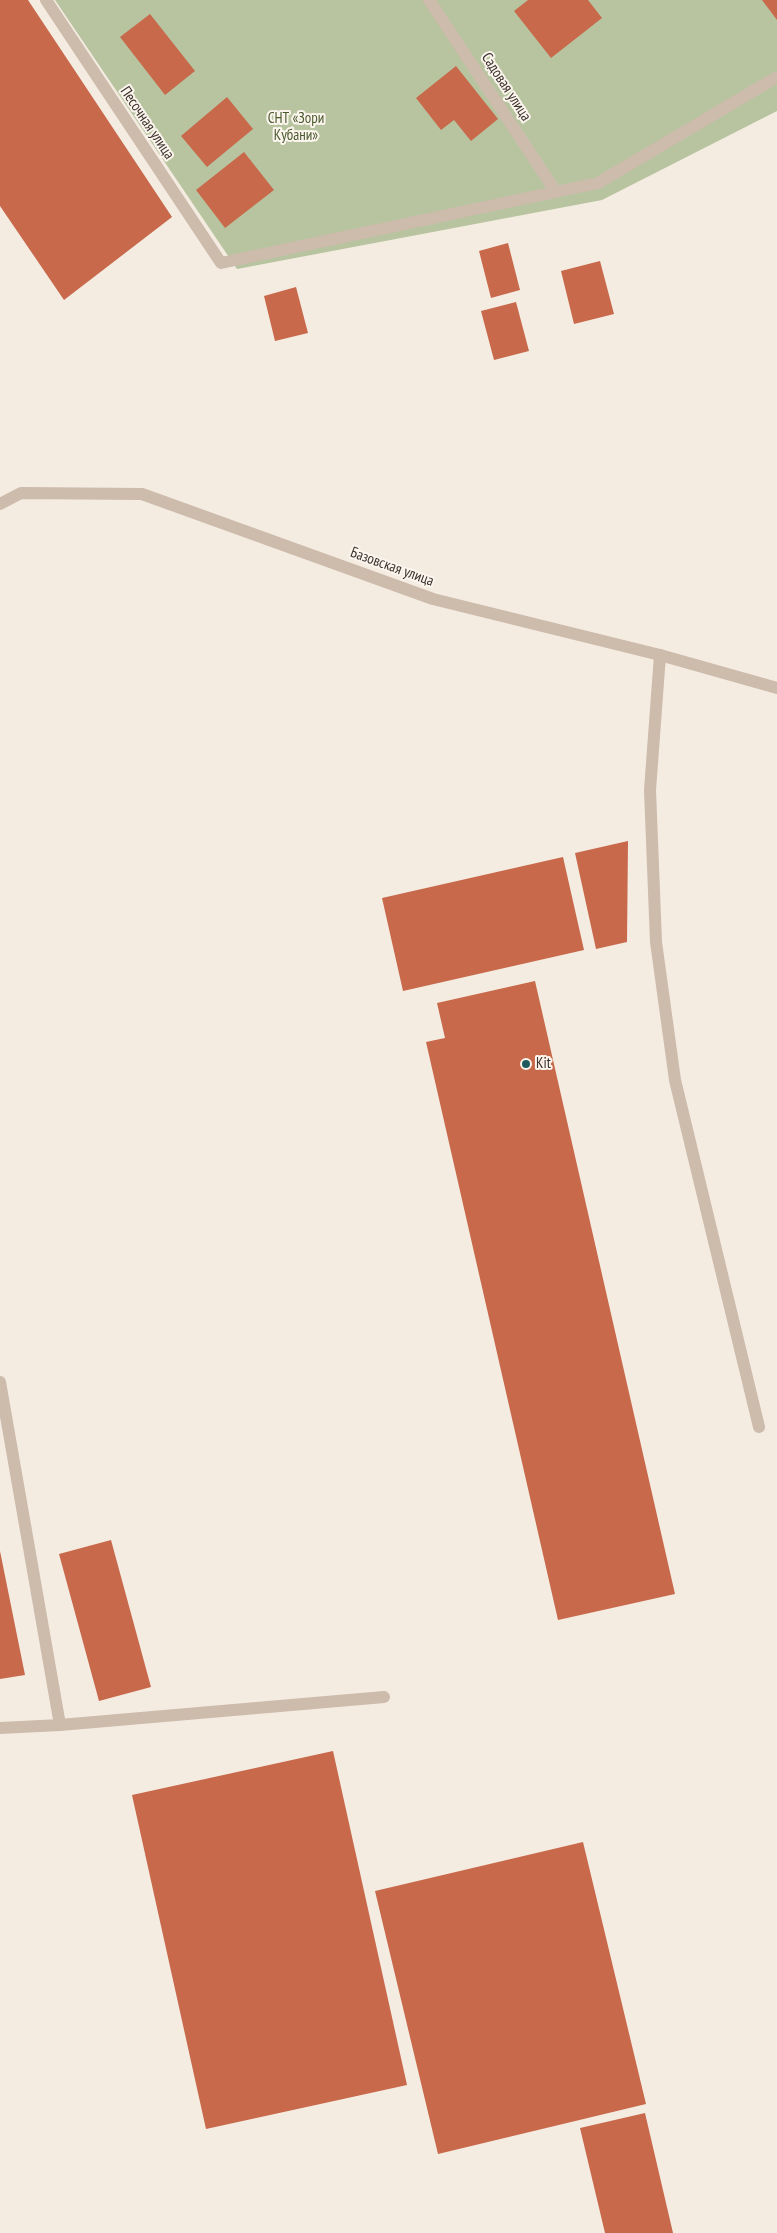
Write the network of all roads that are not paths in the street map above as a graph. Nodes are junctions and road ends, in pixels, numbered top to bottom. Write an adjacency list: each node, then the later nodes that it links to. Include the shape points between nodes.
1 (46, 0): 4 (street, Песочная улица, via 221,263)
2 (429, 0): 4 (street, Садовая улица)
3 (777, 78): 4 (street, via 598,183)
4 (556, 192)
5 (0, 504): 6 (street, Базовская улица, via 21,493 142,494 433,599)
6 (660, 655): 7 (street, Базовская улица); 9 (street, via 650,790 656,942 675,1080)
7 (777, 688)
8 (0, 1382): 11 (street)
9 (759, 1427)
10 (384, 1697): 11 (street)
11 (60, 1725): 12 (street)
12 (0, 1728)

